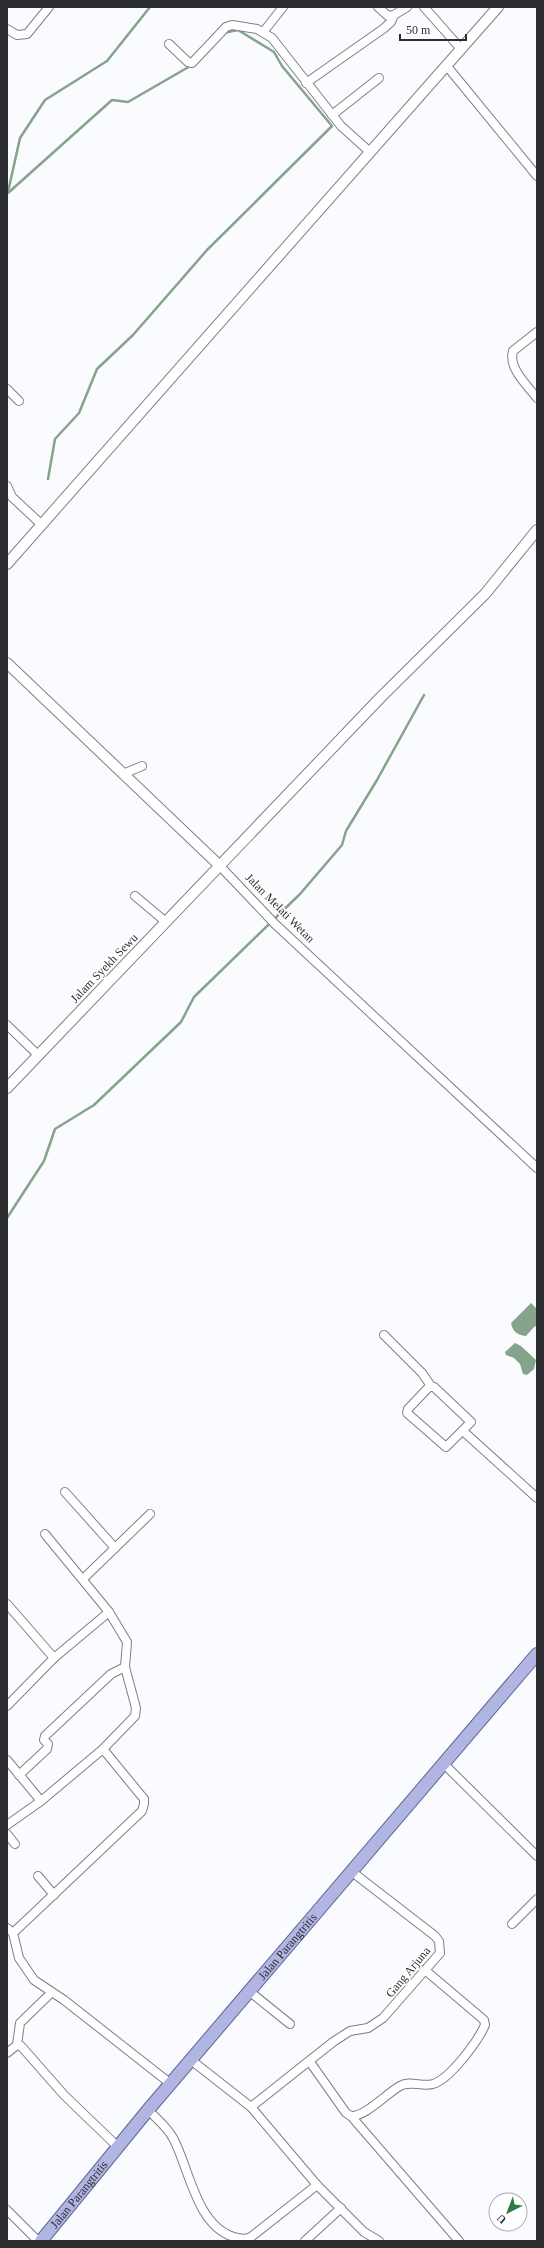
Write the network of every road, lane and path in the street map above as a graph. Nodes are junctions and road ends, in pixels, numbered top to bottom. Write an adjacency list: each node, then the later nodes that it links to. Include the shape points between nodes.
1 (49, 7): 8 (street, via 27,34 18,36)
2 (283, 7): 9 (street)
3 (378, 7): 7 (street, via 384,14)
4 (407, 7): 7 (street)
5 (424, 7): 11 (street)
6 (498, 7): 11 (street)
7 (394, 15): 14 (street, via 383,29)
8 (7, 29)
9 (264, 31): 10 (street, via 232,25 226,27 190,63); 14 (street, via 280,46)
10 (169, 44)
11 (461, 49): 12 (street)
12 (446, 65): 16 (street); 17 (street)
13 (379, 78): 15 (street)
14 (306, 83): 15 (street)
15 (332, 115): 16 (street)
16 (370, 152): 23 (street)
17 (537, 176)
18 (537, 332): 20 (street, via 513,351 512,355 514,368)
19 (7, 389): 21 (street)
20 (537, 398)
21 (19, 401)
22 (7, 486): 23 (street, via 12,497)
23 (41, 524): 25 (street)
24 (537, 530): 29 (street, Jalam Syekh Sewu, via 485,594)
25 (7, 564)
26 (7, 663): 28 (street, Jalan Melati Wetan)
27 (142, 766): 28 (street)
28 (123, 774): 29 (street, Jalan Melati Wetan)
29 (220, 866): 31 (street, Jalam Syekh Sewu); 35 (street, Jalan Melati Wetan, via 275,924)
30 (135, 896): 31 (street)
31 (166, 922): 33 (street, Jalam Syekh Sewu)
32 (7, 1025): 33 (street)
33 (38, 1055): 34 (street, Jalam Syekh Sewu)
34 (7, 1088)
35 (537, 1168)
36 (384, 1335): 37 (street, via 422,1372)
37 (431, 1386): 38 (street, via 471,1422); 38 (street, via 407,1413 444,1447)
38 (463, 1431): 40 (street)
39 (65, 1492): 43 (street)
40 (537, 1498)
41 (150, 1514): 43 (street)
42 (45, 1534): 44 (street)
43 (115, 1548): 44 (street)
44 (83, 1579): 46 (street)
45 (7, 1604): 47 (street)
46 (109, 1612): 47 (street); 49 (street, via 127,1642)
47 (54, 1658): 50 (street)
48 (535, 1661): 53 (main road, Jalan Parangtritis)
49 (125, 1667): 51 (street, via 126,1680 136,1708 135,1716); 54 (street, via 111,1674 46,1736 44,1740 48,1744 47,1748)
50 (7, 1706)
51 (103, 1749): 55 (street); 62 (street, via 144,1798 142,1811)
52 (7, 1760): 54 (street)
53 (444, 1763): 59 (street); 60 (main road, Jalan Parangtritis)
54 (19, 1774): 55 (street)
55 (40, 1801): 56 (street)
56 (7, 1825)
57 (7, 1834): 58 (street)
58 (15, 1844)
59 (537, 1856)
60 (351, 1870): 66 (street, Gang Arjuna, via 439,1941 440,1953); 67 (main road, Jalan Parangtritis)
61 (38, 1876): 62 (street)
62 (54, 1895): 65 (street)
63 (537, 1899): 64 (street)
64 (512, 1924)
65 (10, 1931): 68 (street, via 26,1970 34,1980)
66 (425, 1970): 73 (street, Gang Arjuna, via 383,2018 368,2028 350,2031); 77 (street, via 484,2020 484,2029 458,2063 439,2081 427,2085 404,2083 362,2114)
67 (250, 1991): 69 (street); 72 (main road, Jalan Parangtritis)
68 (51, 1992): 70 (street, via 20,2023); 74 (street)
69 (290, 2024)
70 (17, 2045): 71 (street); 78 (street, via 21,2046 64,2095)
71 (7, 2053)
72 (191, 2060): 74 (main road, Jalan Parangtritis); 75 (street)
73 (310, 2062): 75 (street); 77 (street, via 346,2113)
74 (171, 2084): 76 (main road, Jalan Parangtritis)
75 (251, 2107): 79 (street)
76 (148, 2110): 78 (main road, Jalan Parangtritis); 82 (street, via 172,2137 197,2198 214,2224 222,2232)
77 (351, 2116): 86 (street)
78 (118, 2147): 83 (main road, Jalan Parangtritis)
79 (317, 2184): 80 (street); 82 (street)
80 (341, 2208): 84 (street); 85 (street, via 364,2232)
81 (7, 2210): 83 (street)
82 (244, 2240)
83 (40, 2241)
84 (306, 2241)
85 (379, 2241)
86 (459, 2241)

